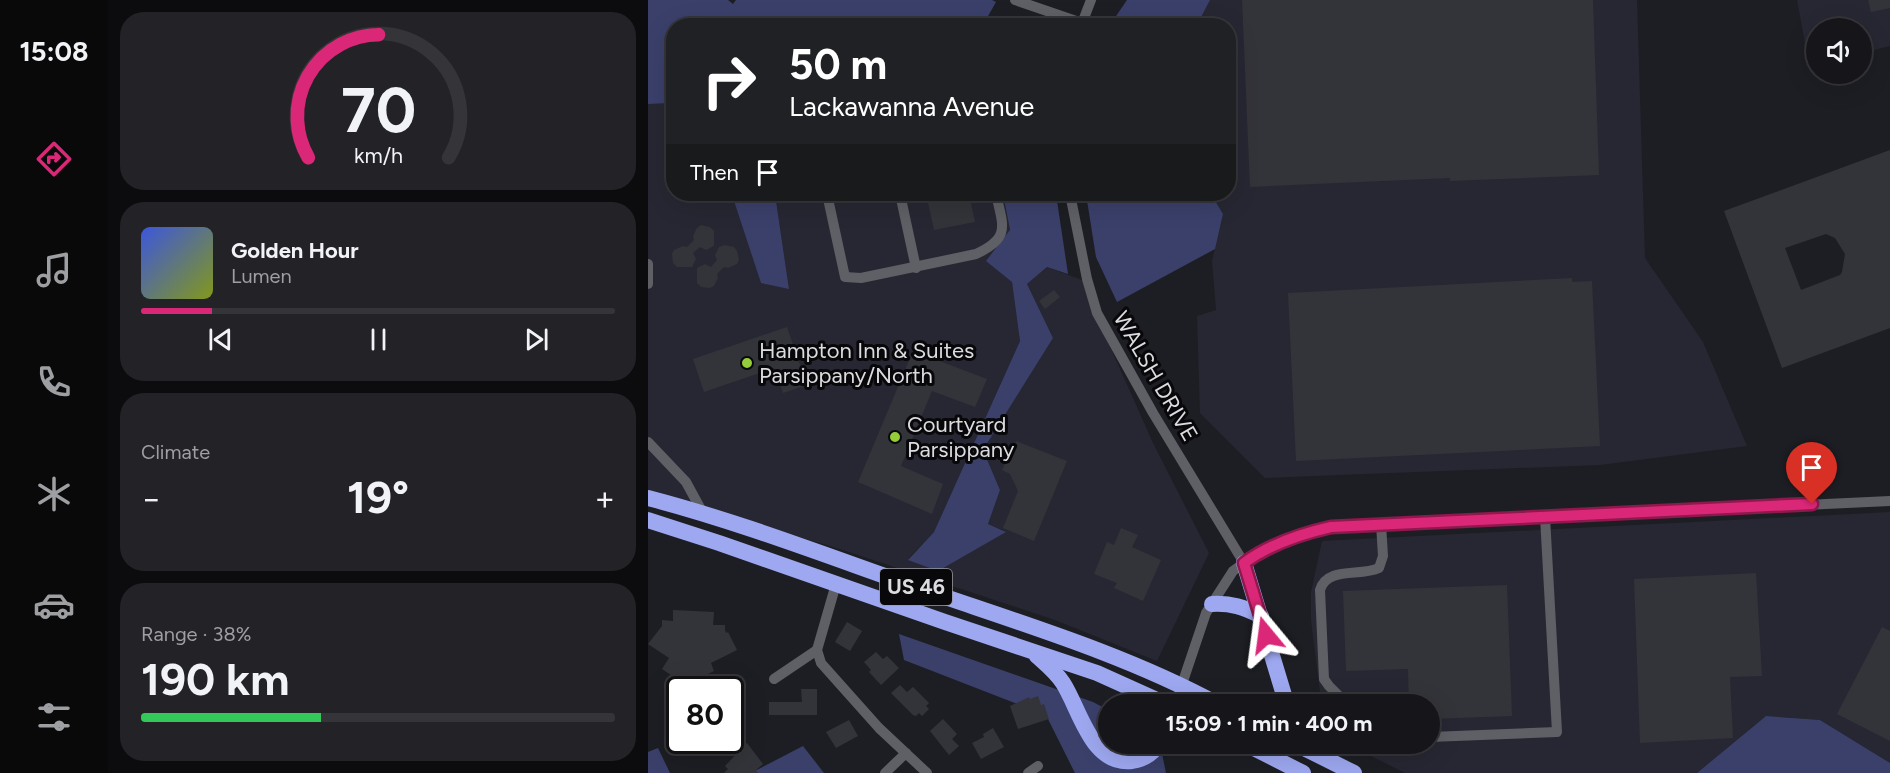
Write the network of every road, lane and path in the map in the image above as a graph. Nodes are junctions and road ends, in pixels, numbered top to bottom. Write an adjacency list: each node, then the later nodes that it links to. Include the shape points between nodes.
1 (1015, 0): 3 (street)
2 (1090, 0): 4 (street)
3 (1064, 18)
4 (1083, 18)
5 (829, 201): 10 (street, via 845,277 876,277)
6 (902, 201): 10 (street)
7 (997, 201): 10 (street, via 1003,228 991,248)
8 (1071, 201): 19 (street, WALSH DRIVE, via 1097,313)
9 (648, 264): 11 (street)
10 (916, 268)
11 (648, 284)
12 (648, 442): 15 (street, via 686,482)
13 (648, 498): 15 (highway, US 46)
14 (1890, 501): 16 (street)
15 (705, 515): 26 (highway, US 46, via 1008,619)
16 (1545, 517): 18 (street); 32 (street, via 1557,732)
17 (648, 520): 20 (highway, US 46)
18 (1381, 524): 19 (street, via 1303,533 1259,552); 31 (street, via 1383,556 1379,568 1329,577 1320,590 1324,679)
19 (1244, 563): 21 (street, via 1233,572); 22 (highway)
20 (836, 584): 23 (street); 24 (highway, US 46)
21 (1212, 604): 22 (highway, via 1244,607); 26 (street)
22 (1261, 616): 30 (highway)
23 (817, 650): 25 (street); 34 (street, via 830,674)
24 (1029, 650): 27 (highway, US 46); 33 (highway, via 1061,680)
25 (774, 679)
26 (1181, 684): 28 (street); 29 (highway, US 46)
27 (1144, 694)
28 (1178, 694)
29 (1199, 694)
30 (1284, 694)
31 (1337, 694)
32 (1440, 736)
33 (1098, 748)
34 (906, 753): 42 (street); 43 (street)
35 (1105, 754): 36 (highway, via 1116,760 1136,760)
36 (1149, 754)
37 (1266, 754): 45 (highway)
38 (1316, 754): 40 (highway)
39 (1323, 754): 40 (highway)
40 (1330, 761): 46 (highway)
41 (1038, 766): 44 (street)
42 (885, 773)
43 (927, 773)
44 (1028, 773)
45 (1303, 773)
46 (1354, 773)

